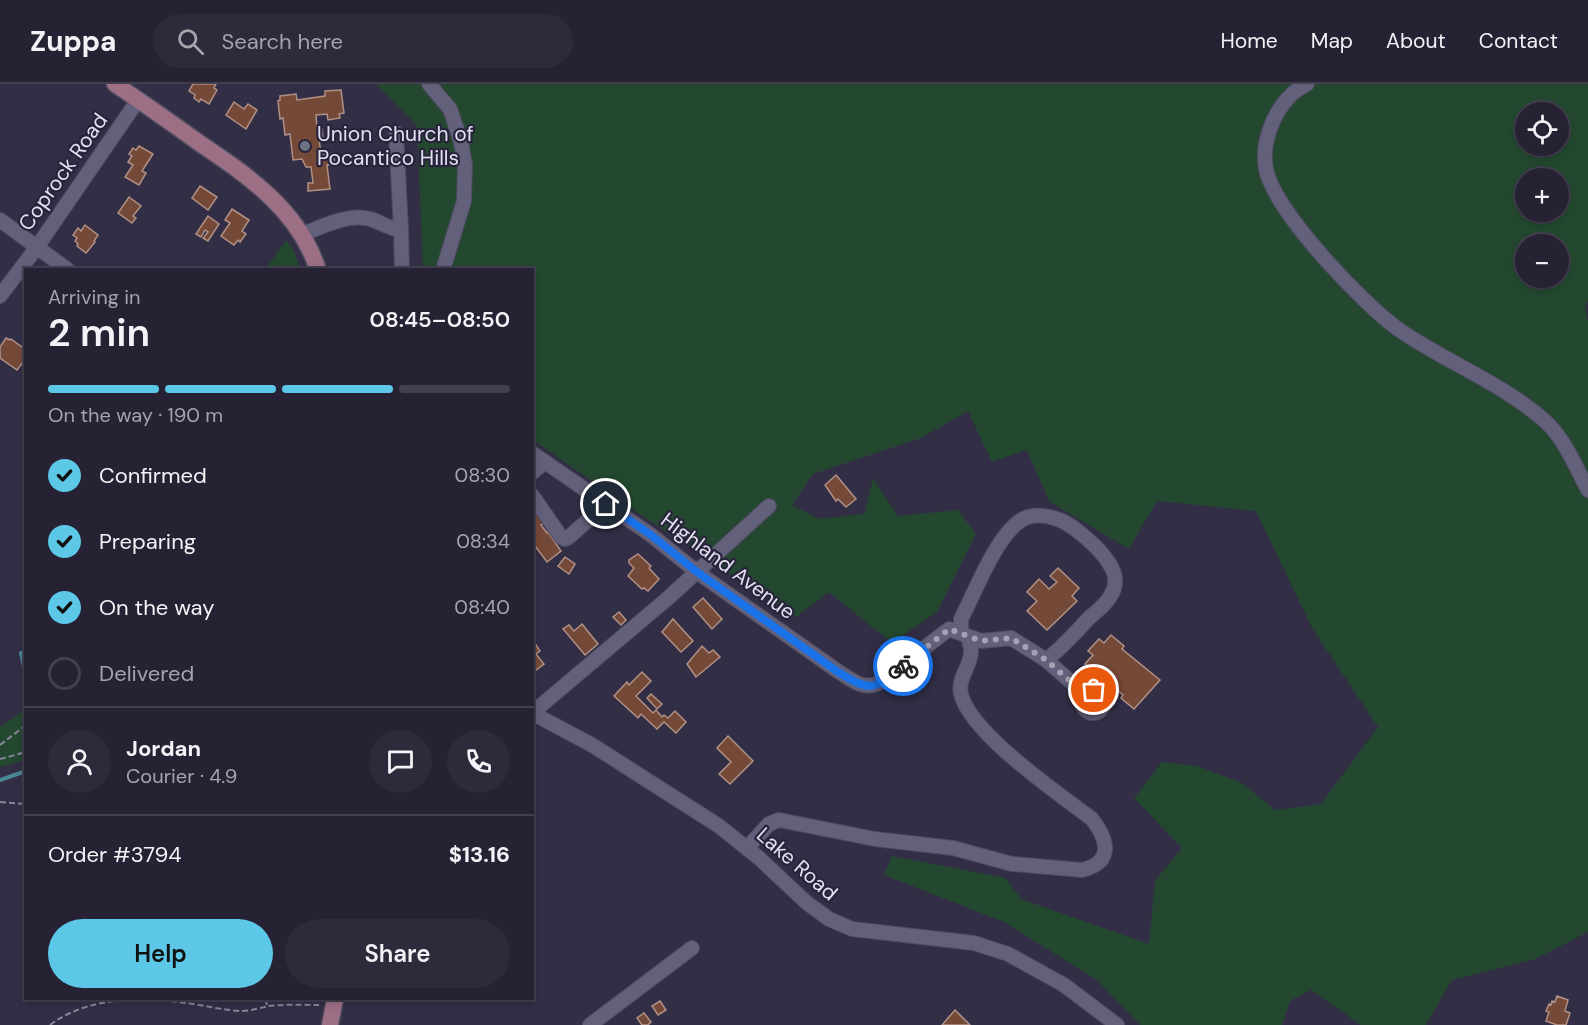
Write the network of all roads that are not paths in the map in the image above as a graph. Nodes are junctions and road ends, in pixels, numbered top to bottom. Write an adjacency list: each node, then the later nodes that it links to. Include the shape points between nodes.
1 (115, 84): 4 (main road)
2 (429, 84): 13 (street, via 450,109 462,142 465,165 464,201)
3 (1307, 84): 18 (street, via 1292,94 1268,132 1265,152 1269,182 1287,212 1334,268 1385,319 1510,393 1547,422)
4 (138, 100): 8 (main road, via 242,171 286,213); 9 (street, Coprock Road)
5 (396, 132): 7 (street)
6 (0, 220): 9 (street)
7 (401, 230): 8 (street, via 355,218); 12 (street)
8 (301, 236): 11 (main road)
9 (37, 247): 10 (street); 14 (street, Coprock Road)
10 (65, 268)
11 (317, 268)
12 (402, 268)
13 (444, 268)
14 (0, 296)
15 (534, 454): 16 (street, Highland Avenue)
16 (545, 462): 17 (street); 20 (street, Highland Avenue)
17 (534, 471)
18 (1588, 490)
19 (534, 498): 20 (street, via 565,539)
20 (606, 504): 22 (street, Highland Avenue)
21 (769, 506): 22 (street)
22 (697, 572): 23 (street, Highland Avenue, via 861,686 879,683 949,629); 26 (street)
23 (964, 635): 24 (street, via 981,641 1011,638); 24 (street, via 961,619 1001,541 1029,517 1059,520 1072,526 1099,551 1116,579 1111,596); 28 (street, via 971,651 961,681 964,704 1010,756 1092,819 1106,842 1100,860 1082,870 1012,864 953,848 876,839 779,820 769,824)
24 (1046, 660): 25 (street)
25 (1085, 694)
26 (534, 711)
27 (534, 714): 28 (street, Lake Road, via 592,745)
28 (747, 848): 33 (street, Lake Road, via 829,919 852,929 974,943 1008,954 1064,985)
29 (692, 948): 32 (street)
30 (334, 1002): 31 (main road)
31 (330, 1025)
32 (590, 1025)
33 (1117, 1025)

